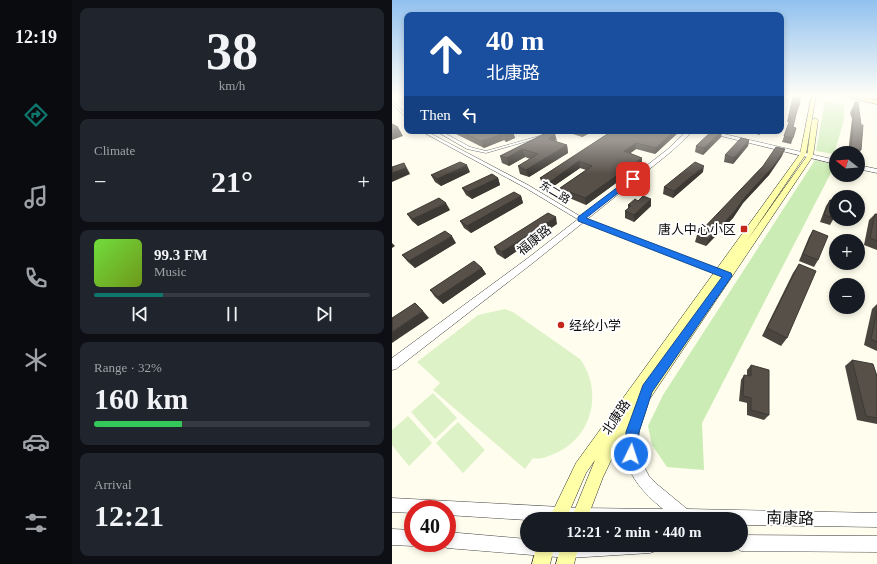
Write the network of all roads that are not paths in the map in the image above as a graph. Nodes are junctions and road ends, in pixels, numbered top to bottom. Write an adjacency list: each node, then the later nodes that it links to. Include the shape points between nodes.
1 (810, 121): 8 (main road, 北康路)
2 (813, 121): 8 (main road, 北康路)
3 (429, 134): 12 (street, 东二路, via 526,186)
4 (443, 134): 5 (street, via 469,148 486,152)
5 (552, 134)
6 (687, 134): 12 (street, 福康路)
7 (717, 134): 8 (street)
8 (806, 155): 9 (street); 13 (main road, 北康路)
9 (829, 160)
10 (865, 168): 11 (street)
11 (877, 171)
12 (581, 219): 13 (street, 东二路); 14 (street, 福康路)
13 (724, 274): 15 (main road, 北康路); 17 (main road, 北康路, via 638,386 581,468)
14 (392, 365)
15 (648, 389): 18 (main road, 北康路, via 613,441); 19 (street, via 633,432 631,454 639,474 651,490)
16 (392, 505): 20 (street, 南康路)
17 (561, 512)
18 (581, 512)
19 (679, 512)
20 (520, 513)
21 (748, 517): 22 (street, 南康路)
22 (877, 520)
23 (392, 537): 24 (street)
24 (404, 538)
25 (456, 541): 27 (street)
26 (748, 543): 28 (street, 南康路)
27 (520, 544)
28 (877, 544)
29 (544, 552): 32 (main road)
30 (578, 552): 31 (street)
31 (568, 553)
32 (541, 564)

